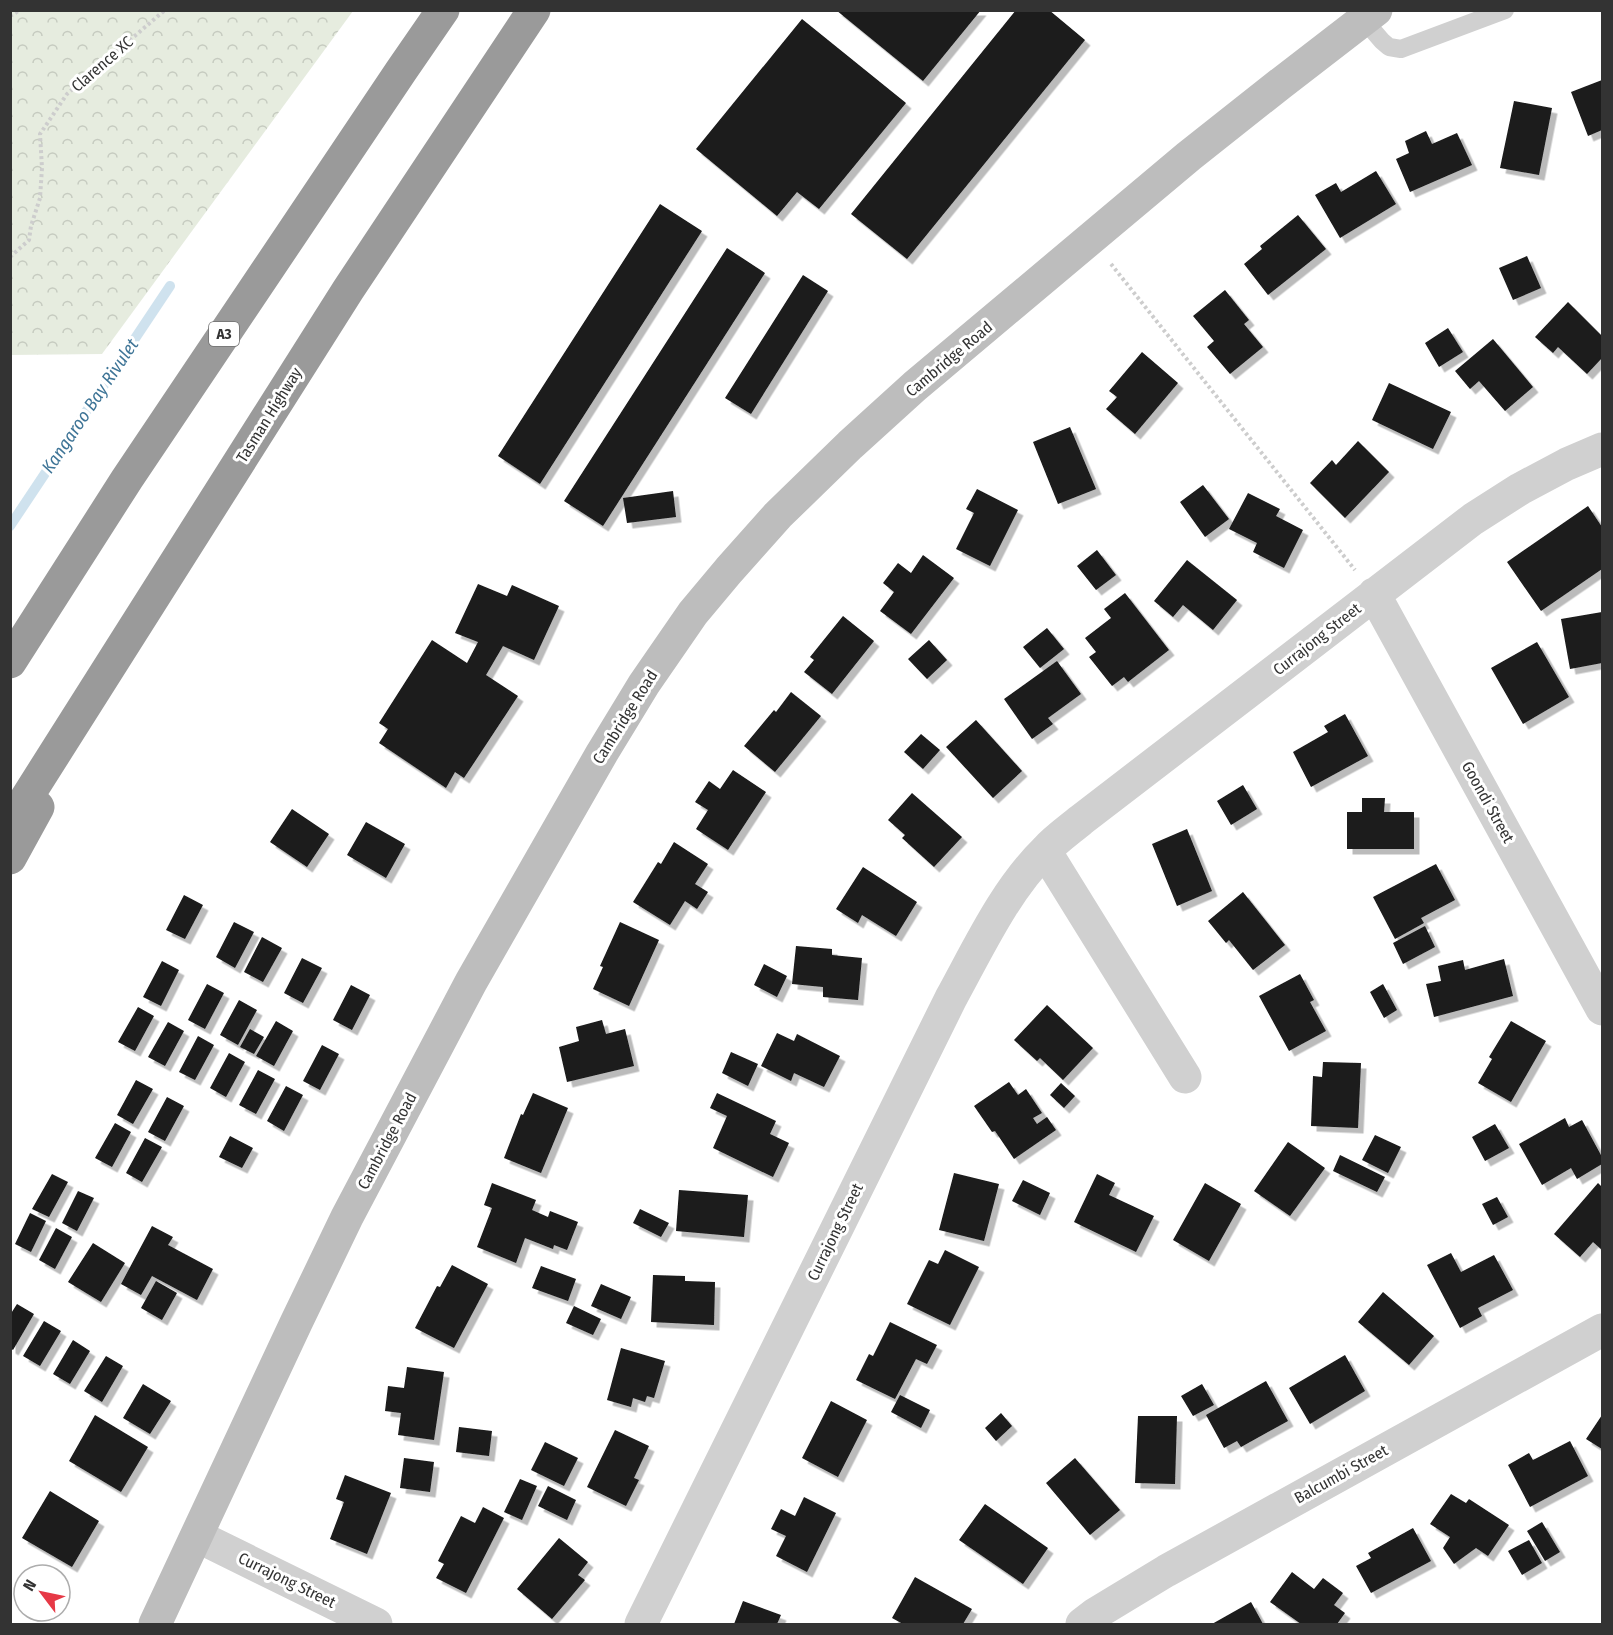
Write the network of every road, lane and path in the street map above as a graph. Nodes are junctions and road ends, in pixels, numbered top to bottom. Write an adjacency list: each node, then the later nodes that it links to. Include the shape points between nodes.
1 (20, 10): 7 (path)
2 (165, 10): 9 (path, Clarence XC, via 67,94 40,134 40,198 29,240)
3 (443, 10): 11 (highway, A3)
4 (534, 10): 13 (highway, Tasman Highway, via 348,290)
5 (1505, 10): 6 (lane, Cambridge Road, via 1401,49 1382,41)
6 (1370, 15): 8 (main road, Cambridge Road, via 1189,156)
7 (10, 16)
8 (1091, 239): 12 (path); 22 (main road, Cambridge Road, via 915,386 778,515 693,614 644,684 471,982 347,1217)
9 (10, 257)
10 (1602, 449): 12 (street, Currajong Street, via 1520,489 1473,519)
11 (127, 479): 14 (highway); 15 (highway, A3)
12 (1374, 594): 17 (street, Currajong Street); 19 (street, Goondi Street)
13 (134, 628): 16 (highway, Tasman Highway); 18 (highway)
14 (10, 646)
15 (10, 662)
16 (10, 824)
17 (1045, 851): 20 (street); 25 (street, Currajong Street, via 1017,885 951,998)
18 (10, 858)
19 (1602, 1010)
20 (1185, 1077)
21 (1602, 1330): 26 (street, Balcumbi Street, via 1166,1571)
22 (197, 1536): 23 (main road, Cambridge Road); 24 (street, Currajong Street)
23 (155, 1624)
24 (376, 1624)
25 (641, 1624)
26 (1082, 1624)

